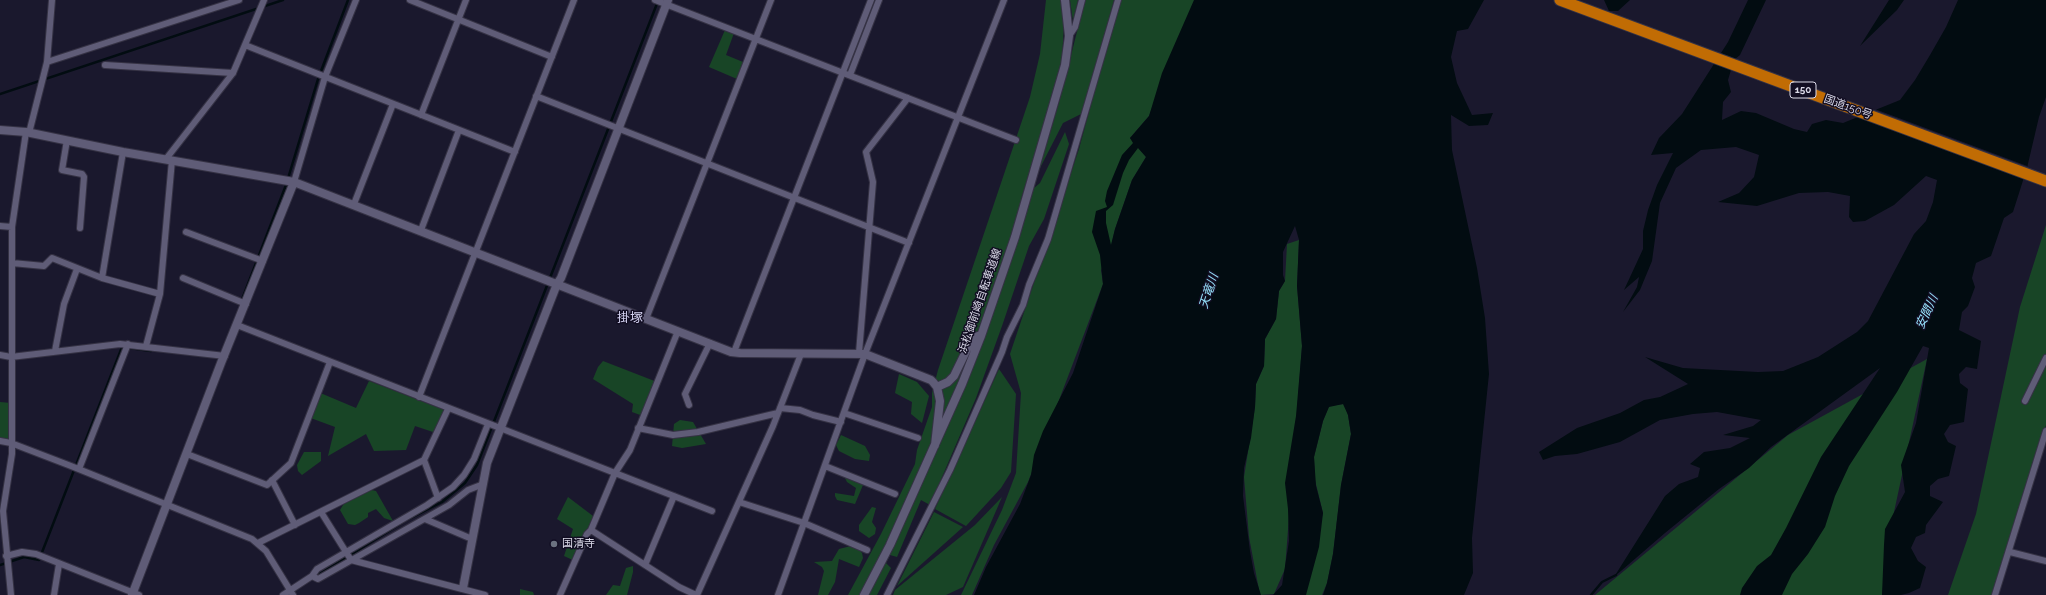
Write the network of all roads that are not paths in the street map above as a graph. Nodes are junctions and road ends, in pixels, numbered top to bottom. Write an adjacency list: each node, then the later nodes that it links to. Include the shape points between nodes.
1 (52, 0): 23 (street)
2 (239, 0): 23 (street)
3 (264, 0): 21 (street)
4 (356, 0): 28 (street)
5 (410, 0): 18 (street)
6 (466, 0): 18 (street)
7 (574, 0): 22 (street)
8 (655, 0): 17 (street)
9 (771, 0): 20 (street)
10 (871, 0): 25 (street)
11 (879, 0): 27 (street)
12 (1004, 0): 33 (street)
13 (1066, 0): 19 (street, 浜松御前崎自転車道線)
14 (1082, 0): 19 (street, via 1075,27)
15 (1118, 0): 137 (street, via 1048,239 1023,305 950,470)
16 (1560, 0): 44 (highway, 国道150号 / 150)
17 (667, 2): 20 (street); 34 (street)
18 (458, 20): 22 (street); 32 (street)
19 (1069, 36): 67 (street, 浜松御前崎自転車道線, via 1065,65 1053,111 1015,237)
20 (756, 39): 25 (street); 43 (street)
21 (245, 45): 26 (street); 28 (street)
22 (552, 57): 29 (street)
23 (47, 62): 37 (street)
24 (105, 65): 26 (street)
25 (842, 72): 27 (street); 46 (street)
26 (233, 73): 42 (street)
27 (850, 75): 30 (street)
28 (325, 77): 31 (street); 45 (street)
29 (536, 96): 34 (street); 41 (street)
30 (908, 98): 33 (street); 50 (street, via 866,152 873,182)
31 (393, 104): 32 (street); 47 (street)
32 (421, 115): 36 (street)
33 (958, 117): 39 (street); 54 (street)
34 (618, 128): 43 (street); 61 (street)
35 (0, 130): 37 (street)
36 (459, 130): 41 (street); 52 (street)
37 (28, 132): 38 (street); 49 (street)
38 (67, 140): 40 (street); 51 (street, via 62,170 82,174 84,177)
39 (1016, 140)
40 (124, 152): 42 (street); 59 (street)
41 (514, 152): 55 (street)
42 (169, 159): 45 (street); 62 (street)
43 (706, 163): 46 (street); 64 (street)
44 (2046, 181)
45 (294, 182): 47 (street); 56 (street)
46 (794, 198): 50 (street); 72 (street)
47 (354, 204): 52 (street)
48 (0, 226): 49 (street)
49 (12, 227): 57 (street)
50 (870, 227): 54 (street); 73 (street)
51 (80, 228)
52 (421, 230): 55 (street)
53 (186, 232): 56 (street)
54 (909, 243): 73 (street)
55 (476, 252): 61 (street); 81 (street)
56 (263, 261): 63 (street)
57 (12, 263): 58 (street, via 44,266 52,258); 77 (street)
58 (77, 269): 59 (street); 71 (street, via 64,304)
59 (102, 278): 62 (street)
60 (183, 278): 63 (street)
61 (557, 284): 64 (street); 90 (street)
62 (160, 294): 70 (street)
63 (246, 304): 65 (street)
64 (646, 319): 66 (street)
65 (237, 325): 76 (street); 79 (street)
66 (678, 331): 68 (street); 89 (street)
67 (981, 335): 80 (street, via 971,341 954,376); 95 (street, 浜松御前崎自転車道線)
68 (710, 343): 72 (street); 83 (street, via 685,394)
69 (128, 344): 70 (street); 71 (street); 99 (street)
70 (146, 346): 76 (street)
71 (55, 351): 77 (street)
72 (734, 352): 74 (street)
73 (862, 353): 74 (street); 80 (street, via 931,380); 86 (street)
74 (800, 354): 85 (street)
75 (0, 355): 77 (street)
76 (225, 356): 96 (street)
77 (11, 357): 94 (street)
78 (2046, 358): 82 (street)
79 (330, 362): 81 (street); 101 (street, via 291,462)
80 (937, 387): 95 (street, via 940,401)
81 (419, 397): 84 (street)
82 (2025, 401)
83 (689, 405)
84 (448, 409): 88 (street); 97 (street)
85 (779, 411): 87 (street, via 800,410); 89 (street, via 698,432 673,435); 106 (street)
86 (844, 413): 87 (street); 92 (street)
87 (841, 422): 98 (street)
88 (488, 424): 90 (street); 105 (street, via 474,459 464,475)
89 (638, 428): 100 (street, via 630,450)
90 (500, 429): 100 (street); 102 (street)
91 (2046, 431): 119 (street)
92 (918, 438)
93 (0, 441): 94 (street)
94 (11, 443): 99 (street); 114 (street, via 12,454)
95 (935, 445): 136 (street, 浜松御前崎自転車道線, via 890,545)
96 (187, 454): 101 (street, via 267,485); 107 (street)
97 (424, 460): 105 (street); 109 (street)
98 (825, 466): 103 (street); 111 (street)
99 (79, 469): 107 (street)
100 (615, 473): 104 (street); 113 (street)
101 (272, 480): 112 (street)
102 (482, 485): 110 (street, via 468,490 450,505); 115 (street)
103 (895, 494)
104 (674, 496): 108 (street); 124 (street)
105 (438, 498): 118 (street)
106 (739, 502): 111 (street); 134 (street)
107 (168, 504): 116 (street); 128 (street)
108 (712, 511)
109 (321, 512): 112 (street); 118 (street)
110 (425, 519): 115 (street); 121 (street)
111 (804, 523): 117 (street); 135 (street)
112 (295, 525): 116 (street)
113 (591, 530): 124 (street); 133 (street)
114 (2, 536): 120 (street)
115 (472, 539): 126 (street)
116 (258, 543): 127 (street, via 266,551)
117 (868, 550)
118 (345, 552): 121 (street); 125 (street, via 317,569)
119 (2010, 552): 122 (street); 138 (street)
120 (6, 556): 123 (street, via 22,552 36,554); 129 (street)
121 (351, 560): 125 (street, via 318,579); 126 (street)
122 (2046, 561)
123 (59, 564): 128 (street); 130 (street)
124 (645, 565): 134 (street, via 678,587)
125 (312, 576): 127 (street)
126 (463, 591): 132 (street)
127 (291, 593): 131 (street)
128 (135, 594)
129 (11, 595)
130 (54, 595)
131 (283, 595)
132 (485, 595)
133 (560, 595)
134 (696, 595)
135 (778, 595)
136 (864, 595)
137 (887, 595)
138 (1995, 595)

